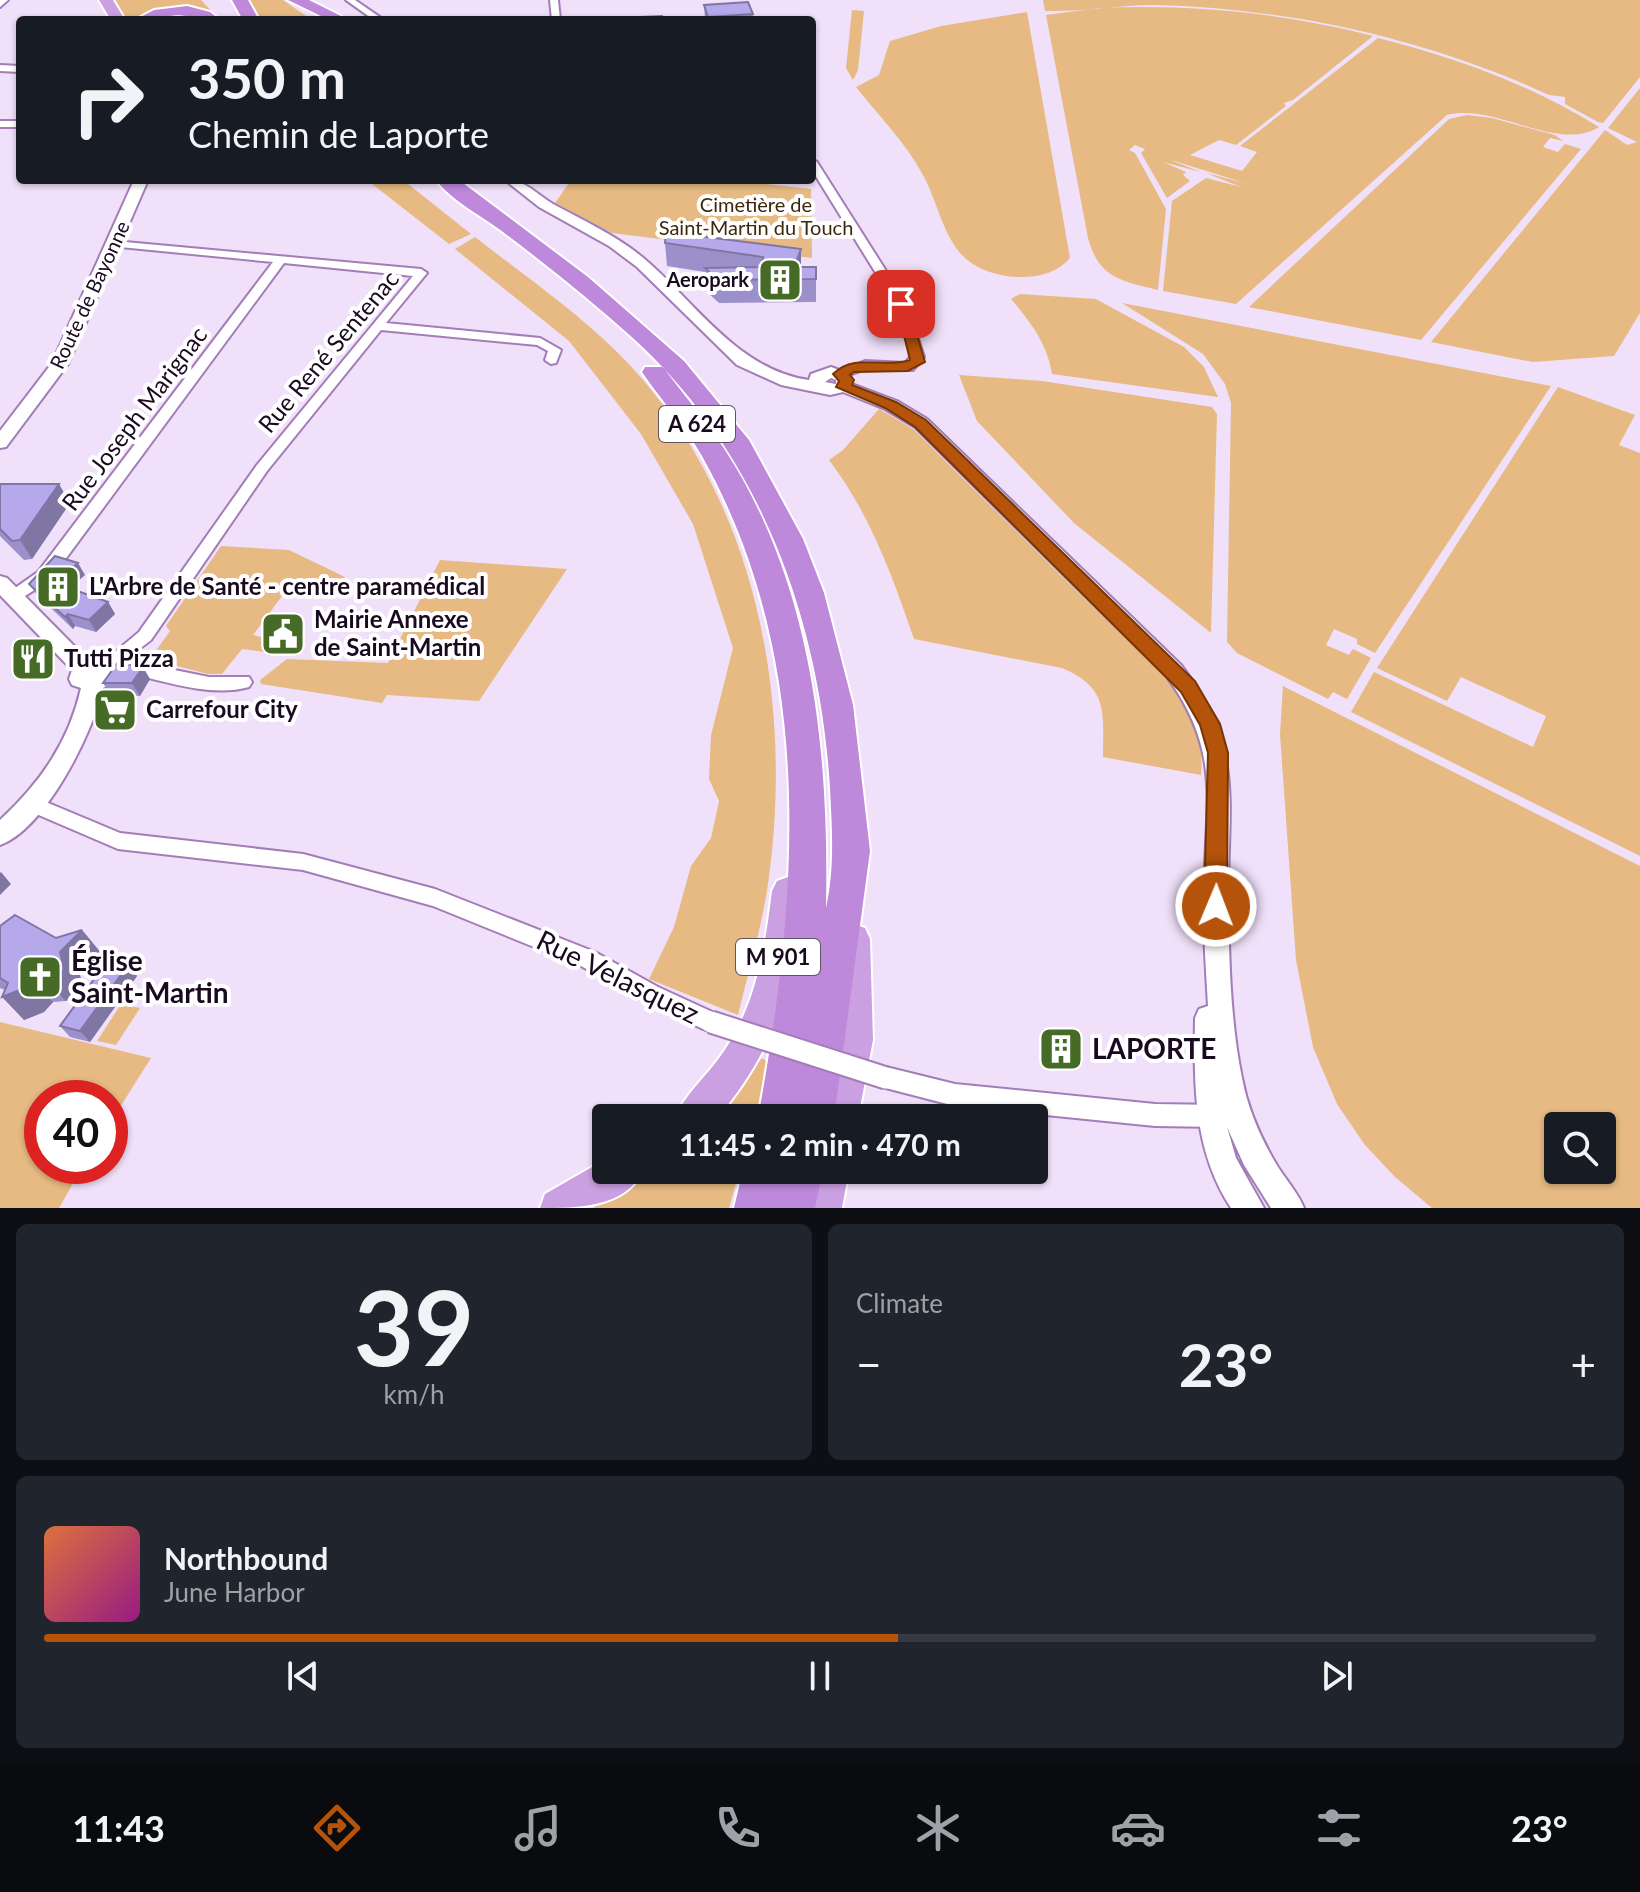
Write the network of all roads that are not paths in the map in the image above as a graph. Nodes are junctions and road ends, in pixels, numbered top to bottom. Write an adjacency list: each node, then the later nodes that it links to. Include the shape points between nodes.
1 (207, 0): 8 (highway)
2 (288, 0): 9 (highway)
3 (296, 0): 10 (highway)
4 (307, 0): 11 (highway)
5 (350, 0): 12 (street)
6 (161, 16): 7 (highway, via 184,11)
7 (205, 16)
8 (224, 16)
9 (311, 16)
10 (332, 16)
11 (334, 16)
12 (374, 16)
13 (816, 168): 26 (street, via 901,304 918,357 908,367 865,365)
14 (139, 184): 21 (street, Route de Bayonne)
15 (426, 184): 32 (highway, A 624, via 615,333 673,394 714,449 753,525 780,604 795,670)
16 (451, 184): 23 (highway, A 624)
17 (467, 184): 20 (highway)
18 (474, 184): 20 (highway)
19 (517, 184): 26 (street, via 614,243 668,287 733,354 774,376 818,382 834,390)
20 (491, 203): 23 (highway)
21 (114, 244): 22 (street, Rue René Sentenac); 27 (street, Route de Bayonne, via 54,374)
22 (282, 258): 24 (street, Rue René Sentenac, via 421,273); 28 (street, Rue Joseph Marignac, via 44,576)
23 (553, 261): 35 (highway, A 624, via 675,365 734,440 768,496 801,575 842,720)
24 (376, 326): 25 (street, via 540,342 555,350); 29 (street, Rue René Sentenac, via 262,468 145,636)
25 (551, 360)
26 (842, 380): 40 (street, via 921,423 1174,671 1201,705 1218,753 1215,931)
27 (0, 443)
28 (7, 590): 30 (street)
29 (111, 665): 30 (street, via 98,661); 31 (street, via 228,685)
30 (88, 675): 33 (street, via 65,761)
31 (243, 682)
32 (806, 772): 36 (highway, M 901, via 784,933 765,1011 747,1053); 37 (highway, A 624, via 811,860 807,943)
33 (34, 805): 34 (street); 40 (street, Rue Velasquez, bridge, via 118,841 303,862 435,898 588,959 711,1022 886,1078 955,1095)
34 (0, 835)
35 (851, 872): 38 (highway, A 624); 39 (highway, A 624, via 855,1040)
36 (707, 1104)
37 (781, 1104)
38 (816, 1104)
39 (843, 1104)
40 (1223, 1116): 49 (street, via 1217,1156); 50 (street)
41 (600, 1184): 45 (highway)
42 (762, 1184): 46 (highway)
43 (798, 1184): 47 (highway)
44 (827, 1184): 48 (highway)
45 (559, 1208)
46 (756, 1208)
47 (793, 1208)
48 (823, 1208)
49 (1249, 1208)
50 (1289, 1208)

